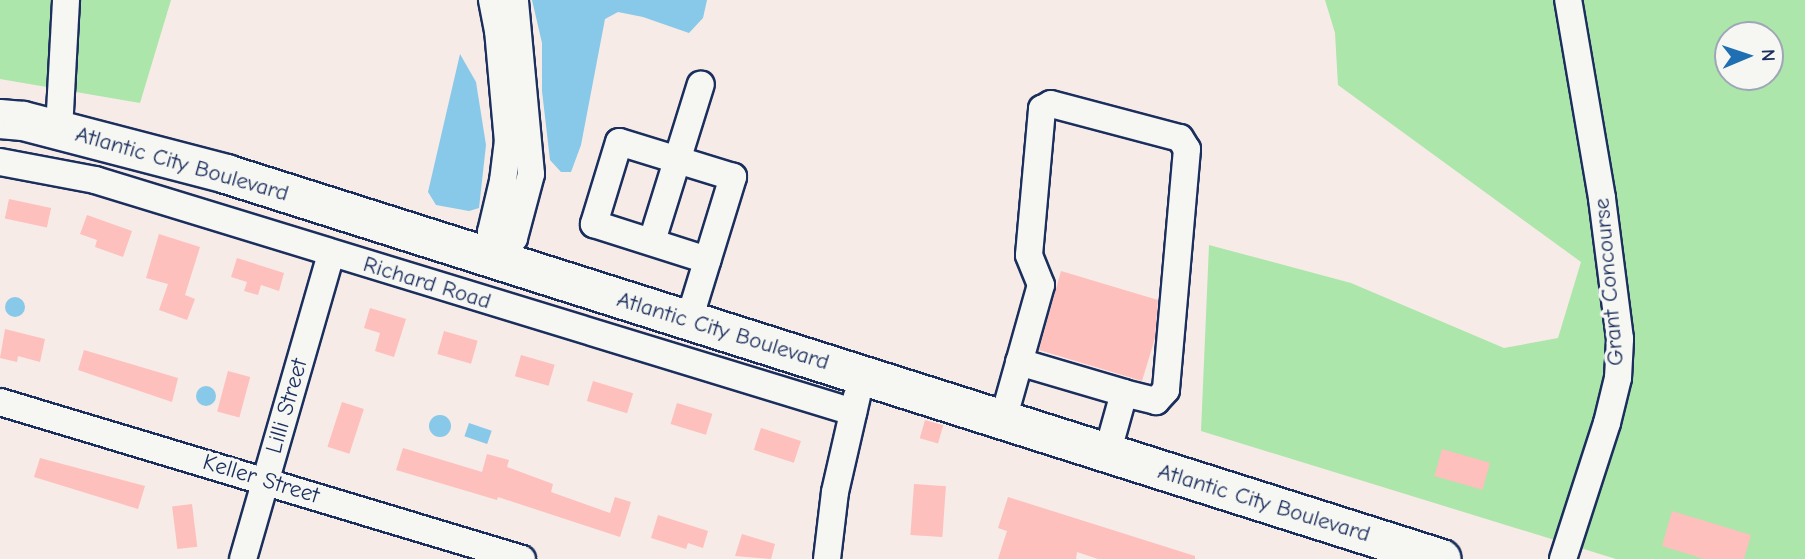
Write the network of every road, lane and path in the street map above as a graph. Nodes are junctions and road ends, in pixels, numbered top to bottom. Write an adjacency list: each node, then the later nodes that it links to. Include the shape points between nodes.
1 (66, 0): 7 (street)
2 (492, 0): 12 (street, via 508,142 491,232)
3 (515, 0): 12 (street, via 531,174 514,238)
4 (1567, 0): 27 (street, Grant Concourse, via 1602,198 1620,340 1618,378 1607,423)
5 (701, 84): 8 (street)
6 (0, 119): 7 (highway, Atlantic City Boulevard)
7 (59, 130): 12 (highway, Atlantic City Boulevard, via 226,174)
8 (676, 159): 10 (street); 10 (street, via 619,142 594,224); 13 (street, via 733,177)
9 (0, 162): 11 (street, Richard Road, via 94,180)
10 (652, 242): 13 (street)
11 (331, 254): 19 (street, Richard Road); 22 (street, Lilli Street)
12 (491, 259): 14 (highway, Atlantic City Boulevard)
13 (707, 260): 14 (street)
14 (689, 320): 16 (highway, Atlantic City Boulevard)
15 (1019, 362): 17 (street); 17 (street, via 1041,285 1029,255 1042,109 1051,104 1180,138 1187,149 1166,390 1156,401); 20 (street)
16 (862, 373): 19 (street); 20 (highway, Atlantic City Boulevard)
17 (1124, 393): 21 (street)
18 (0, 402): 22 (street, Keller Street)
19 (853, 412): 25 (street, via 835,492)
20 (1003, 420): 21 (highway, Atlantic City Boulevard)
21 (1107, 454): 26 (highway, Atlantic City Boulevard)
22 (266, 480): 23 (street, Lilli Street); 24 (street, Keller Street)
23 (243, 559)
24 (522, 559)
25 (827, 559)
26 (1443, 559)
27 (1563, 559)

